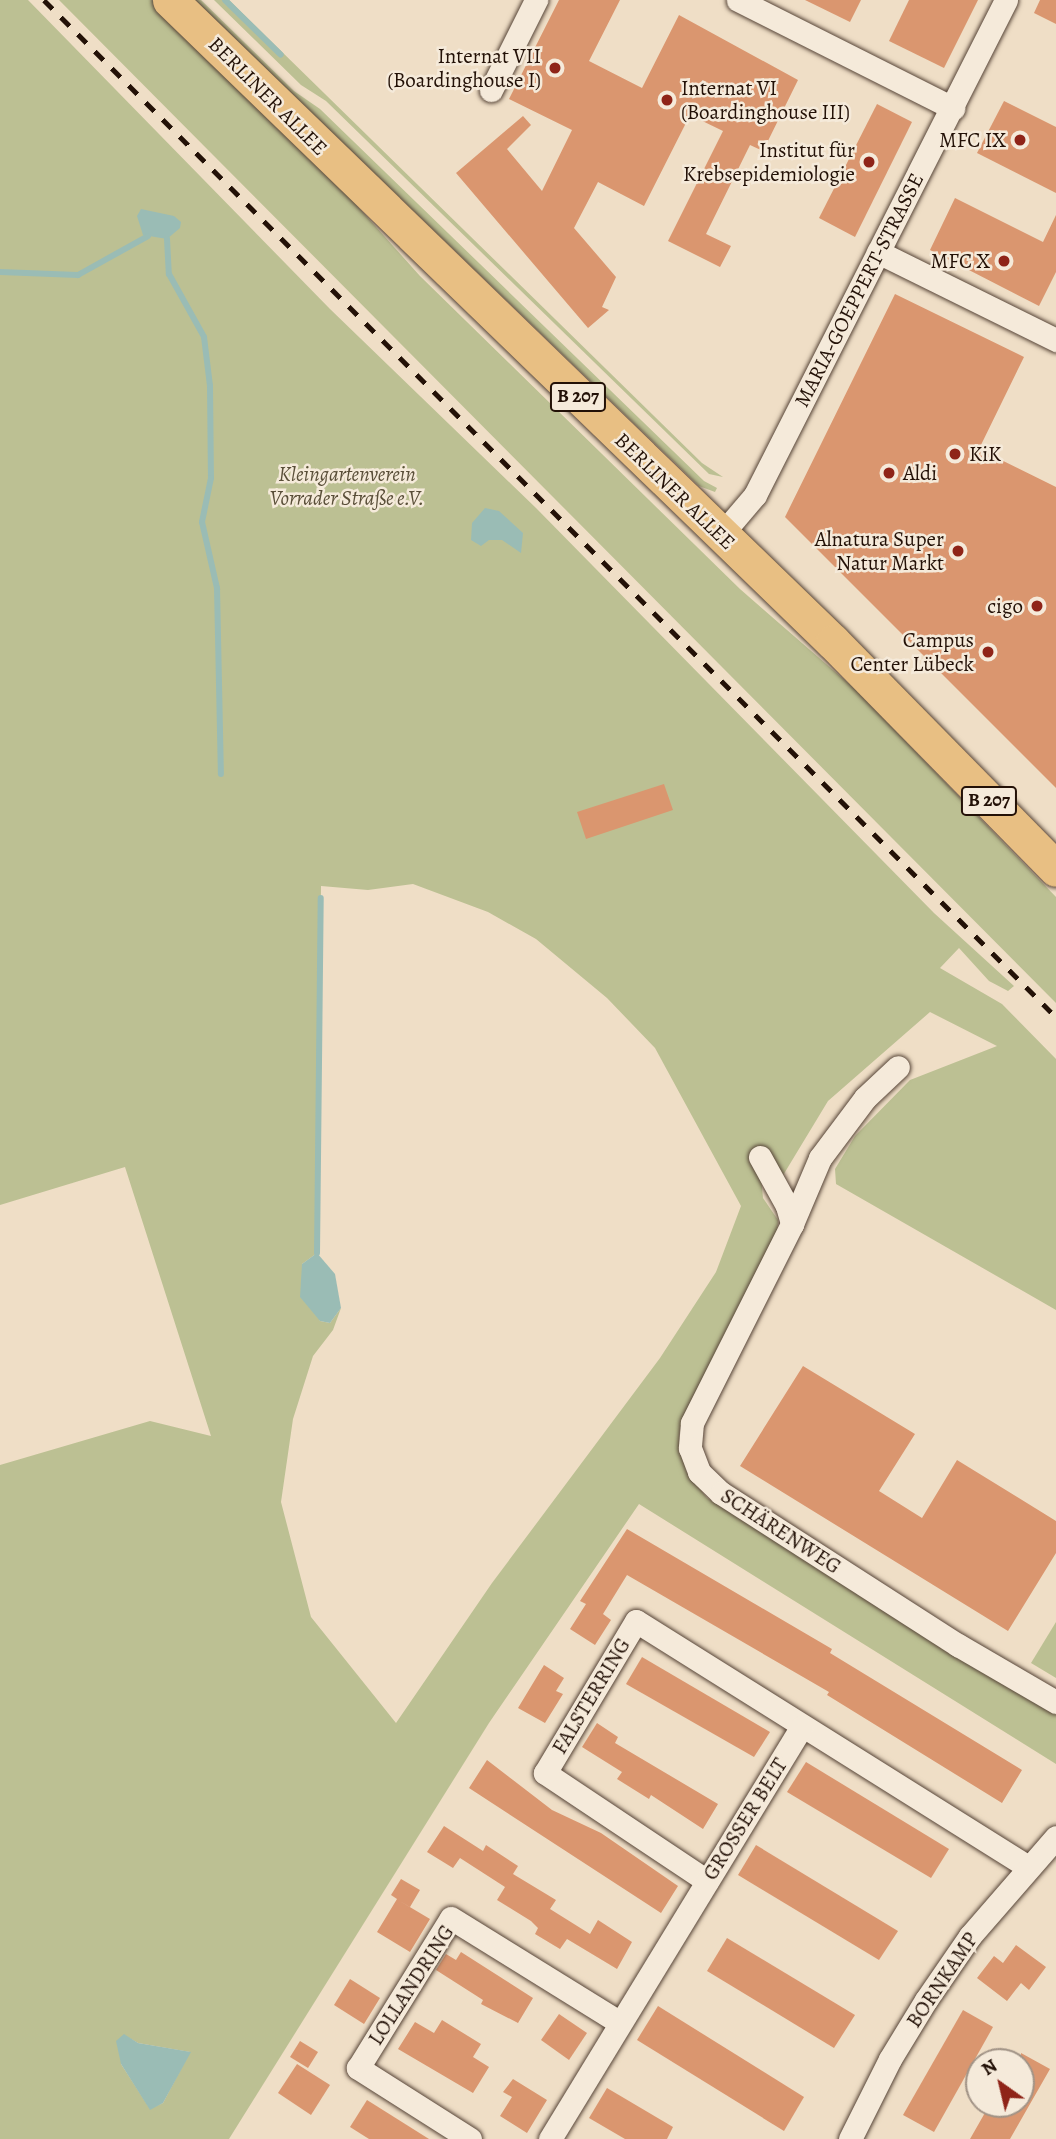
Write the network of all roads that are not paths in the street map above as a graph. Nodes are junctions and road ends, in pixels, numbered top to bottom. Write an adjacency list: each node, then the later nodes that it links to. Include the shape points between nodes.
1 (170, 0): 9 (main road, BERLINER ALLEE / B 207)
2 (536, 0): 5 (street)
3 (738, 0): 6 (street)
4 (1006, 0): 6 (street, MARIA-GOEPPERT-STRASSE)
5 (491, 90)
6 (953, 108): 7 (street, MARIA-GOEPPERT-STRASSE)
7 (878, 252): 8 (street); 9 (street, MARIA-GOEPPERT-STRASSE, via 755,495)
8 (1056, 340)
9 (721, 535): 10 (main road, BERLINER ALLEE / B 207)
10 (1056, 869)
11 (898, 1067): 13 (street, SCHÄRENWEG, via 865,1098 820,1158)
12 (760, 1157): 13 (street)
13 (792, 1224): 14 (street, SCHÄRENWEG, via 692,1423 690,1448 699,1472 721,1493 958,1645)
14 (1056, 1702)
15 (801, 1727): 17 (street); 18 (street, GROSSER BELT); 18 (street, FALSTERRING, via 636,1621 545,1773)
16 (1056, 1837): 17 (street, BORNKAMP)
17 (1028, 1867): 22 (street, BORNKAMP, via 926,2000)
18 (707, 1881): 19 (street, GROSSER BELT)
19 (619, 2022): 20 (street, LOLLANDRING, via 451,1917 358,2068); 21 (street, GROSSER BELT)
20 (470, 2139)
21 (550, 2139)
22 (850, 2139)

